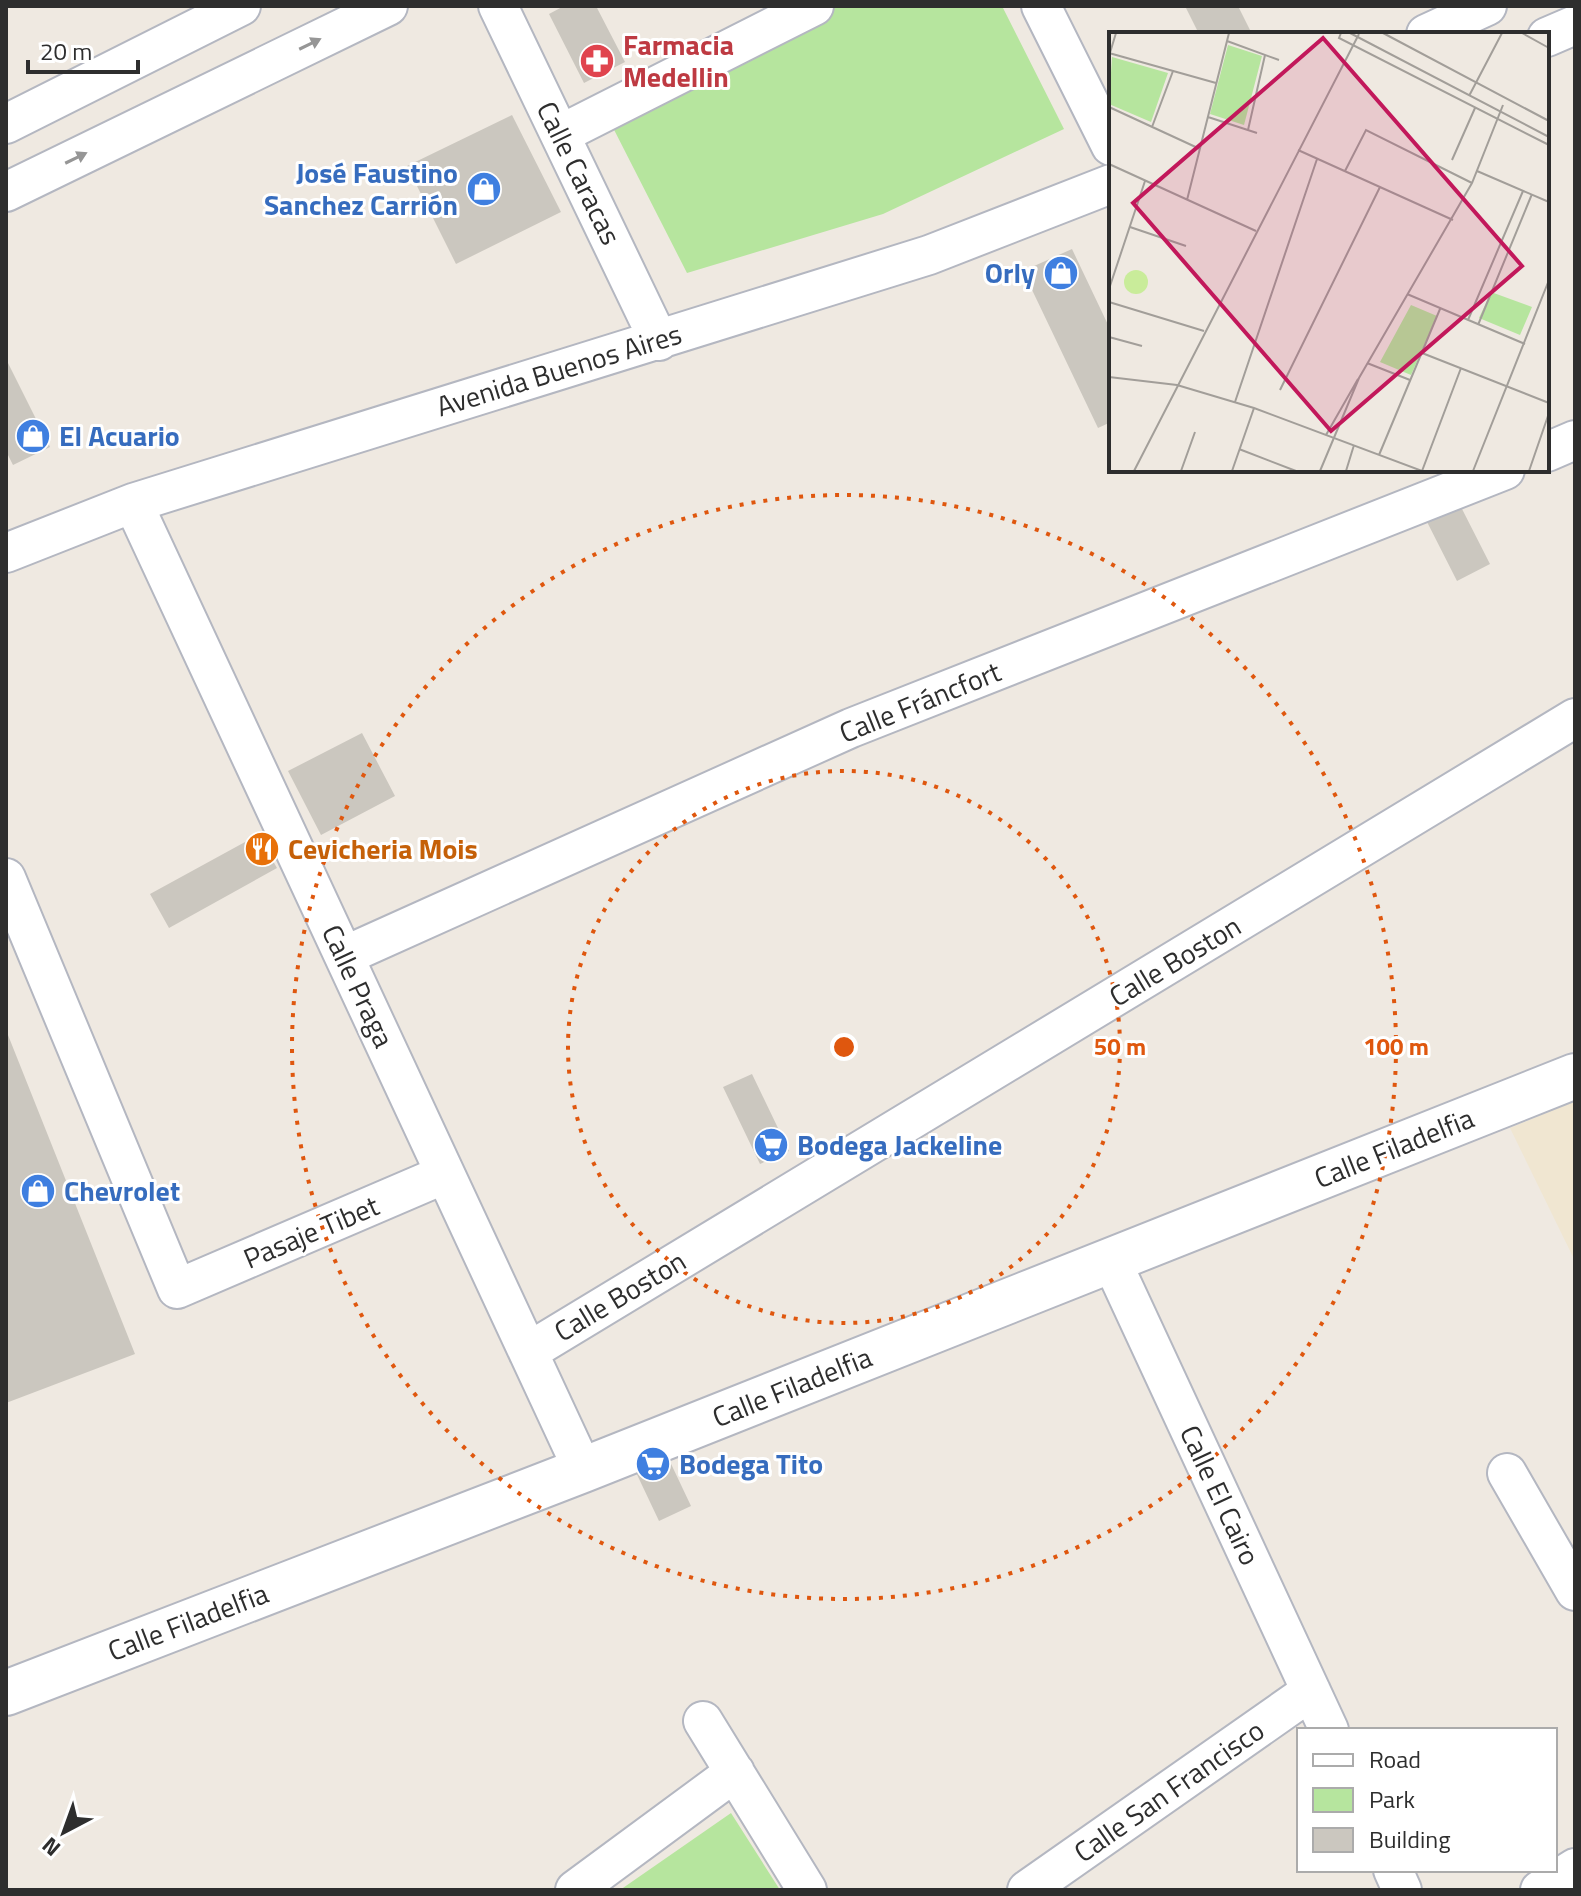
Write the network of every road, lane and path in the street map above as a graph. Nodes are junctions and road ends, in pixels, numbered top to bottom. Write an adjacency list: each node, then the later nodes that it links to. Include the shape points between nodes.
1 (241, 6): 10 (street)
2 (388, 6): 14 (street, one-way to 2)
3 (498, 6): 11 (street, Calle Caracas)
4 (814, 6): 11 (street)
5 (1041, 6): 12 (street)
6 (1487, 6): 8 (street)
7 (1575, 25): 9 (street)
8 (1430, 32)
9 (1549, 36)
10 (6, 124)
11 (561, 134): 15 (street, Calle Caracas)
12 (1109, 142)
13 (1109, 185): 15 (street, Avenida Buenos Aires, via 929,255)
14 (6, 192)
15 (659, 341): 19 (street, Avenida Buenos Aires)
16 (1575, 440): 17 (street)
17 (1549, 451)
18 (1500, 472): 23 (street, Calle Fráncfort, via 851,728)
19 (133, 503): 20 (street, Avenida Buenos Aires); 23 (street, Calle Praga)
20 (6, 553)
21 (1575, 718): 27 (street, Calle Boston)
22 (6, 878): 25 (street, Pasaje Tibet, via 177,1289)
23 (344, 956): 25 (street, Calle Praga)
24 (1575, 1076): 26 (street, Calle Filadelfia)
25 (445, 1174): 27 (street, Calle Praga)
26 (1111, 1260): 28 (street, Calle Filadelfia); 31 (street, Calle El Cairo)
27 (528, 1352): 28 (street, Calle Praga)
28 (583, 1470): 32 (street, Calle Filadelfia)
29 (1507, 1473): 30 (street)
30 (1575, 1591)
31 (1311, 1691): 34 (street, Calle El Cairo); 37 (street, Calle San Francisco)
32 (6, 1693)
33 (703, 1721): 35 (street)
34 (1328, 1728)
35 (735, 1772): 38 (street); 39 (street)
36 (1575, 1868): 40 (street)
37 (1037, 1887)
38 (575, 1890)
39 (807, 1890)
40 (1540, 1890)

